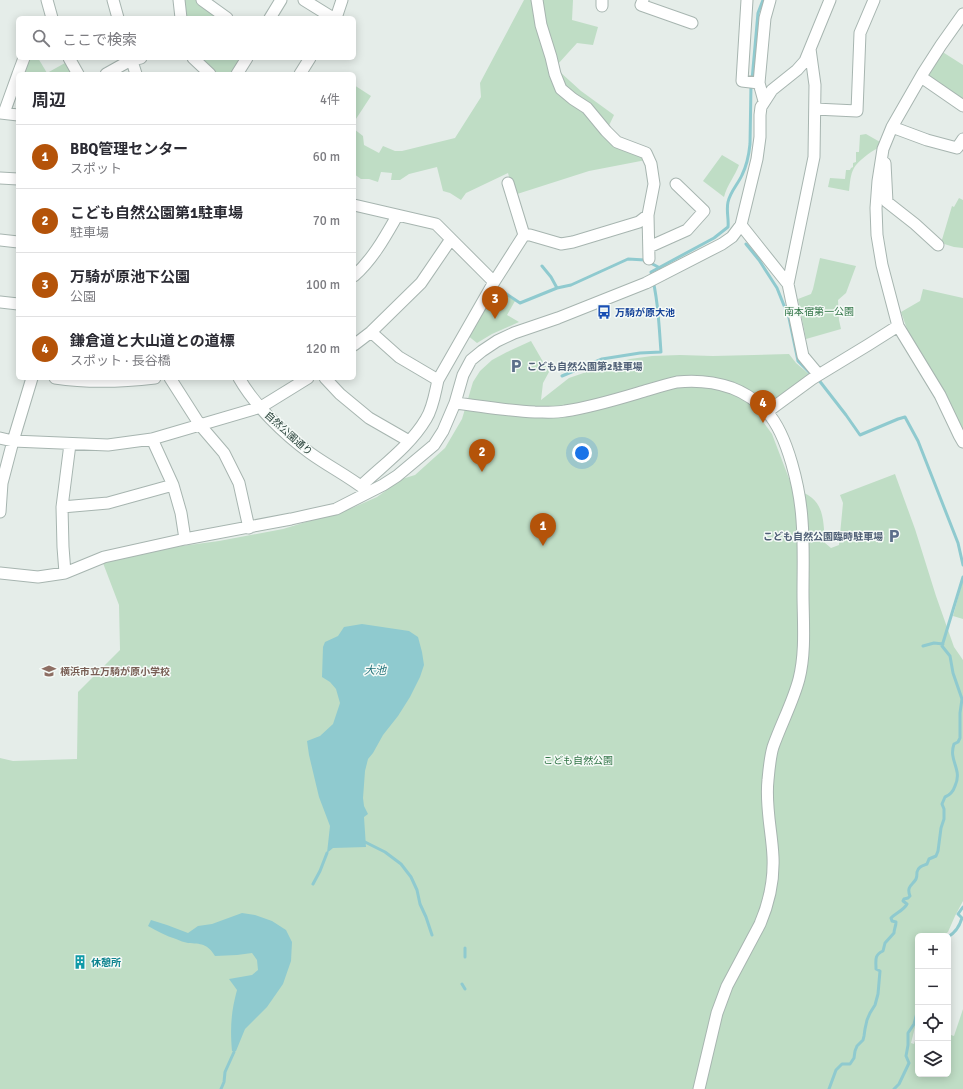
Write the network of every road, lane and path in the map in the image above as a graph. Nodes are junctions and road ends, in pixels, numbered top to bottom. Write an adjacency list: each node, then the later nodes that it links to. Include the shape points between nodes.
1 (47, 0): 15 (street)
2 (113, 0): 16 (street)
3 (179, 0): 17 (street)
4 (202, 0): 18 (street)
5 (281, 0): 19 (street)
6 (304, 0): 20 (street)
7 (342, 0): 21 (street)
8 (537, 0): 54 (street, via 541,25 561,89 587,108 617,142 646,153 651,164 654,184)
9 (643, 0): 22 (street, via 641,5)
10 (747, 0): 40 (street, via 742,80)
11 (770, 0): 40 (street)
12 (830, 0): 23 (street)
13 (874, 0): 43 (street, via 860,33 858,111)
14 (963, 14): 38 (street)
15 (51, 16)
16 (117, 16)
17 (181, 16)
18 (224, 16)
19 (271, 16)
20 (330, 16)
21 (337, 16)
22 (692, 23)
23 (810, 48): 41 (street, via 805,61 772,90); 43 (street, via 815,85)
24 (23, 60): 31 (street)
25 (70, 60): 32 (street)
26 (131, 60): 33 (street)
27 (135, 60): 34 (street)
28 (195, 60): 35 (street)
29 (246, 60): 36 (street)
30 (309, 60): 37 (street)
31 (19, 72)
32 (77, 72)
33 (110, 72)
34 (136, 72)
35 (208, 72)
36 (239, 72)
37 (301, 72)
38 (921, 77): 42 (street); 46 (street)
39 (16, 79): 44 (street)
40 (753, 82): 41 (street)
41 (764, 101): 56 (street, via 760,114 757,159)
42 (963, 106)
43 (815, 110): 66 (street, via 814,157)
44 (2, 113): 45 (street)
45 (16, 115)
46 (892, 127): 47 (street, via 957,148); 48 (street)
47 (963, 139)
48 (883, 149): 61 (street, via 887,202); 69 (street, via 876,208 877,235)
49 (0, 178): 50 (street)
50 (16, 179)
51 (508, 183): 57 (street)
52 (676, 184): 62 (street, via 704,211 687,230)
53 (356, 206): 55 (street)
54 (648, 215): 57 (street, via 639,222 562,244); 62 (street)
55 (398, 216): 58 (street, via 436,224); 64 (street, via 380,246)
56 (741, 225): 66 (street); 81 (street, via 732,237 722,244 652,280 514,333 482,350 471,360)
57 (524, 235): 65 (street)
58 (451, 239): 65 (street); 70 (street, via 421,283)
59 (0, 240): 60 (street)
60 (16, 242)
61 (938, 245)
62 (649, 247): 63 (street)
63 (649, 259)
64 (356, 274)
65 (494, 282): 80 (street)
66 (788, 284): 72 (street, via 803,356)
67 (0, 302): 68 (street)
68 (16, 304)
69 (898, 326): 72 (street); 89 (street, via 940,395)
70 (371, 332): 71 (street); 80 (street, via 399,357)
71 (356, 343)
72 (815, 377): 83 (street)
73 (31, 380): 87 (street)
74 (67, 380): 75 (street)
75 (128, 380)
76 (171, 380): 84 (street)
77 (240, 380): 82 (street, 自然公園通り)
78 (305, 380): 82 (street)
79 (327, 380): 88 (street, via 369,418)
80 (438, 380): 88 (street, via 427,418)
81 (454, 403): 83 (street, via 510,410 564,411 677,382 695,381 734,389 751,398); 92 (street, via 443,431 434,445 383,485)
82 (261, 407): 84 (street); 92 (street, 自然公園通り, via 282,430 310,453)
83 (768, 412): 99 (street, via 781,433 791,461 802,519 803,652 796,690 773,747 767,782 773,857 769,897 760,924 727,986 717,1013)
84 (200, 425): 86 (street); 95 (street, via 224,453 239,483)
85 (0, 438): 87 (street)
86 (152, 439): 90 (street, via 108,445); 91 (street)
87 (13, 441): 90 (street); 94 (street, via 2,483)
88 (409, 441): 92 (street)
89 (963, 442)
90 (70, 444): 93 (street)
91 (173, 485): 93 (street, via 108,503); 96 (street)
92 (365, 489): 95 (street, via 336,509)
93 (62, 507): 98 (street)
94 (0, 512)
95 (249, 528): 96 (street)
96 (185, 539): 98 (street, via 104,557)
97 (0, 573): 98 (street, via 38,577)
98 (65, 574)
99 (699, 1089)

